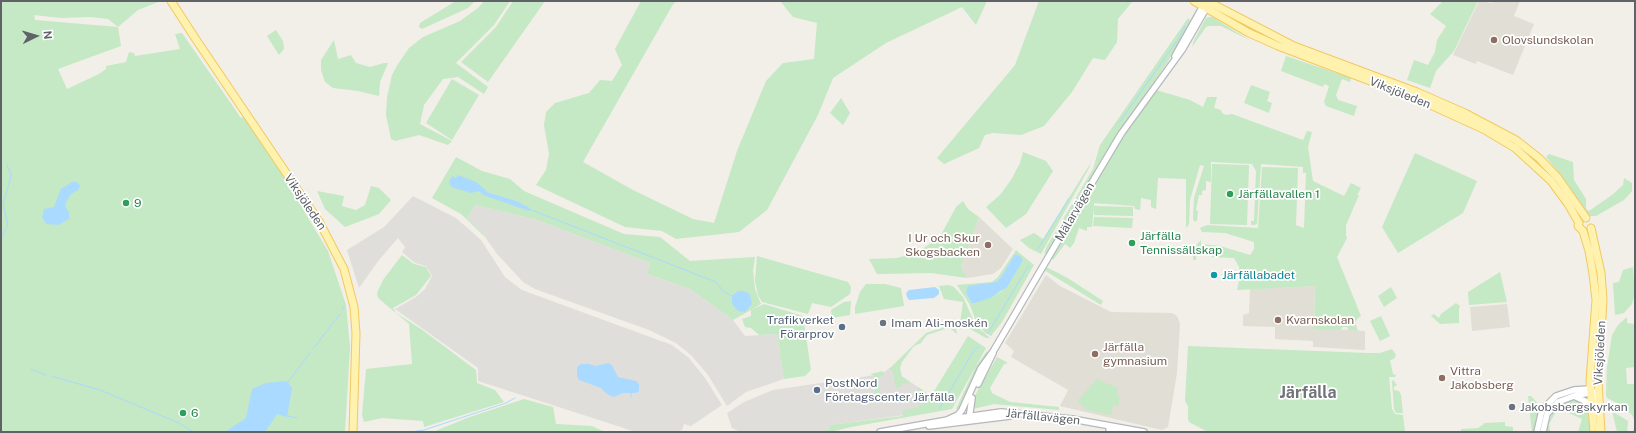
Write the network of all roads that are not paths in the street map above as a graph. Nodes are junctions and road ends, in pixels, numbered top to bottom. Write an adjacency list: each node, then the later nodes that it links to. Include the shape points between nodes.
1 (171, 1): 19 (main road, Viksjöleden, via 320,223 344,269 354,307 356,333)
2 (1194, 1): 3 (main road, Viksjöleden)
3 (1207, 3): 4 (main road, Viksjöleden, via 1283,40 1465,113 1516,140 1539,158 1558,178); 5 (main road, Viksjöleden, via 1249,33 1415,98 1496,136 1515,148 1551,181); 13 (street, Mälarvägen, via 1162,76 1121,134 981,368)
4 (1586, 218): 5 (main road); 6 (main road, via 1591,222)
5 (1579, 223): 7 (main road, via 1579,229)
6 (1591, 228): 7 (main road); 9 (main road, Viksjöleden, via 1601,273 1603,300)
7 (1583, 231): 8 (main road, Viksjöleden, via 1596,300)
8 (1590, 381): 10 (street); 11 (main road, Viksjöleden)
9 (1598, 382): 11 (street); 14 (main road, Viksjöleden)
10 (1582, 389): 11 (street); 24 (street, via 1564,392 1545,405 1538,420)
11 (1592, 392): 12 (street); 14 (street); 17 (main road, Viksjöleden)
12 (1574, 396): 17 (street, via 1587,402); 25 (street, via 1558,402 1550,410)
13 (969, 401): 15 (street, via 974,412); 16 (street); 18 (street, Järfällavägen, via 958,415)
14 (1598, 407): 27 (main road, Viksjöleden)
15 (987, 413): 16 (street, Järfällavägen); 23 (street, Järfällavägen, via 1053,416)
16 (967, 419): 18 (street, Järfällavägen); 21 (street, Järfällavägen); 22 (street, Järfällavägen, via 1038,417)
17 (1592, 419): 26 (main road, Viksjöleden)
18 (947, 420): 20 (street, Järfällavägen)
19 (353, 432)
20 (880, 432)
21 (887, 432)
22 (1122, 432)
23 (1144, 432)
24 (1537, 432)
25 (1543, 432)
26 (1594, 432)
27 (1601, 432)

